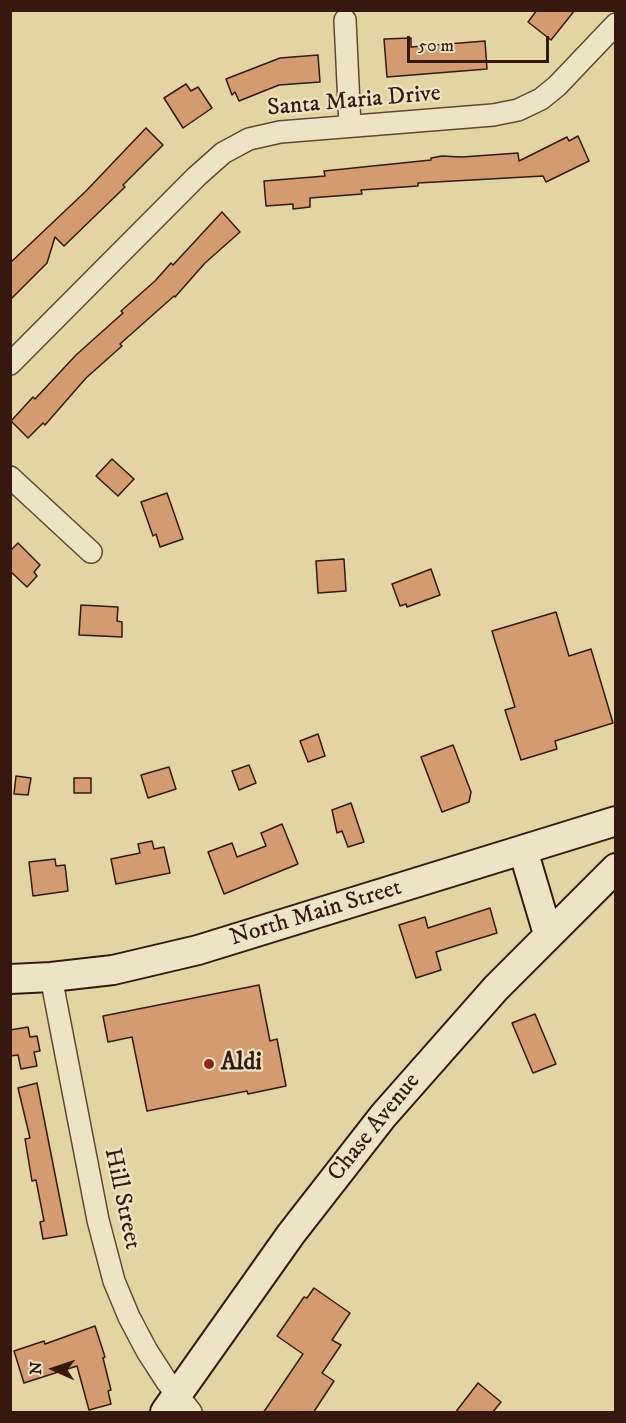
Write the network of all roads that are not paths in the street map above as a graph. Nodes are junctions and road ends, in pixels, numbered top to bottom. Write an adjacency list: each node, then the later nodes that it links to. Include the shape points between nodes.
1 (345, 20): 3 (street)
2 (615, 24): 3 (street, Santa Maria Drive, via 557,86 525,108 493,115)
3 (350, 126): 4 (street, Santa Maria Drive, via 265,135 223,153)
4 (10, 364)
5 (10, 477): 6 (street)
6 (90, 552)
7 (615, 821): 8 (main road, North Main Street)
8 (522, 850): 10 (main road); 11 (main road, North Main Street, via 198,950 113,970)
9 (615, 868): 10 (main road, Chase Avenue)
10 (548, 934): 13 (main road, Chase Avenue, via 383,1116 291,1234)
11 (51, 977): 12 (main road, North Main Street); 13 (street, Hill Street, via 98,1220 114,1281)
12 (10, 979)
13 (177, 1407)

